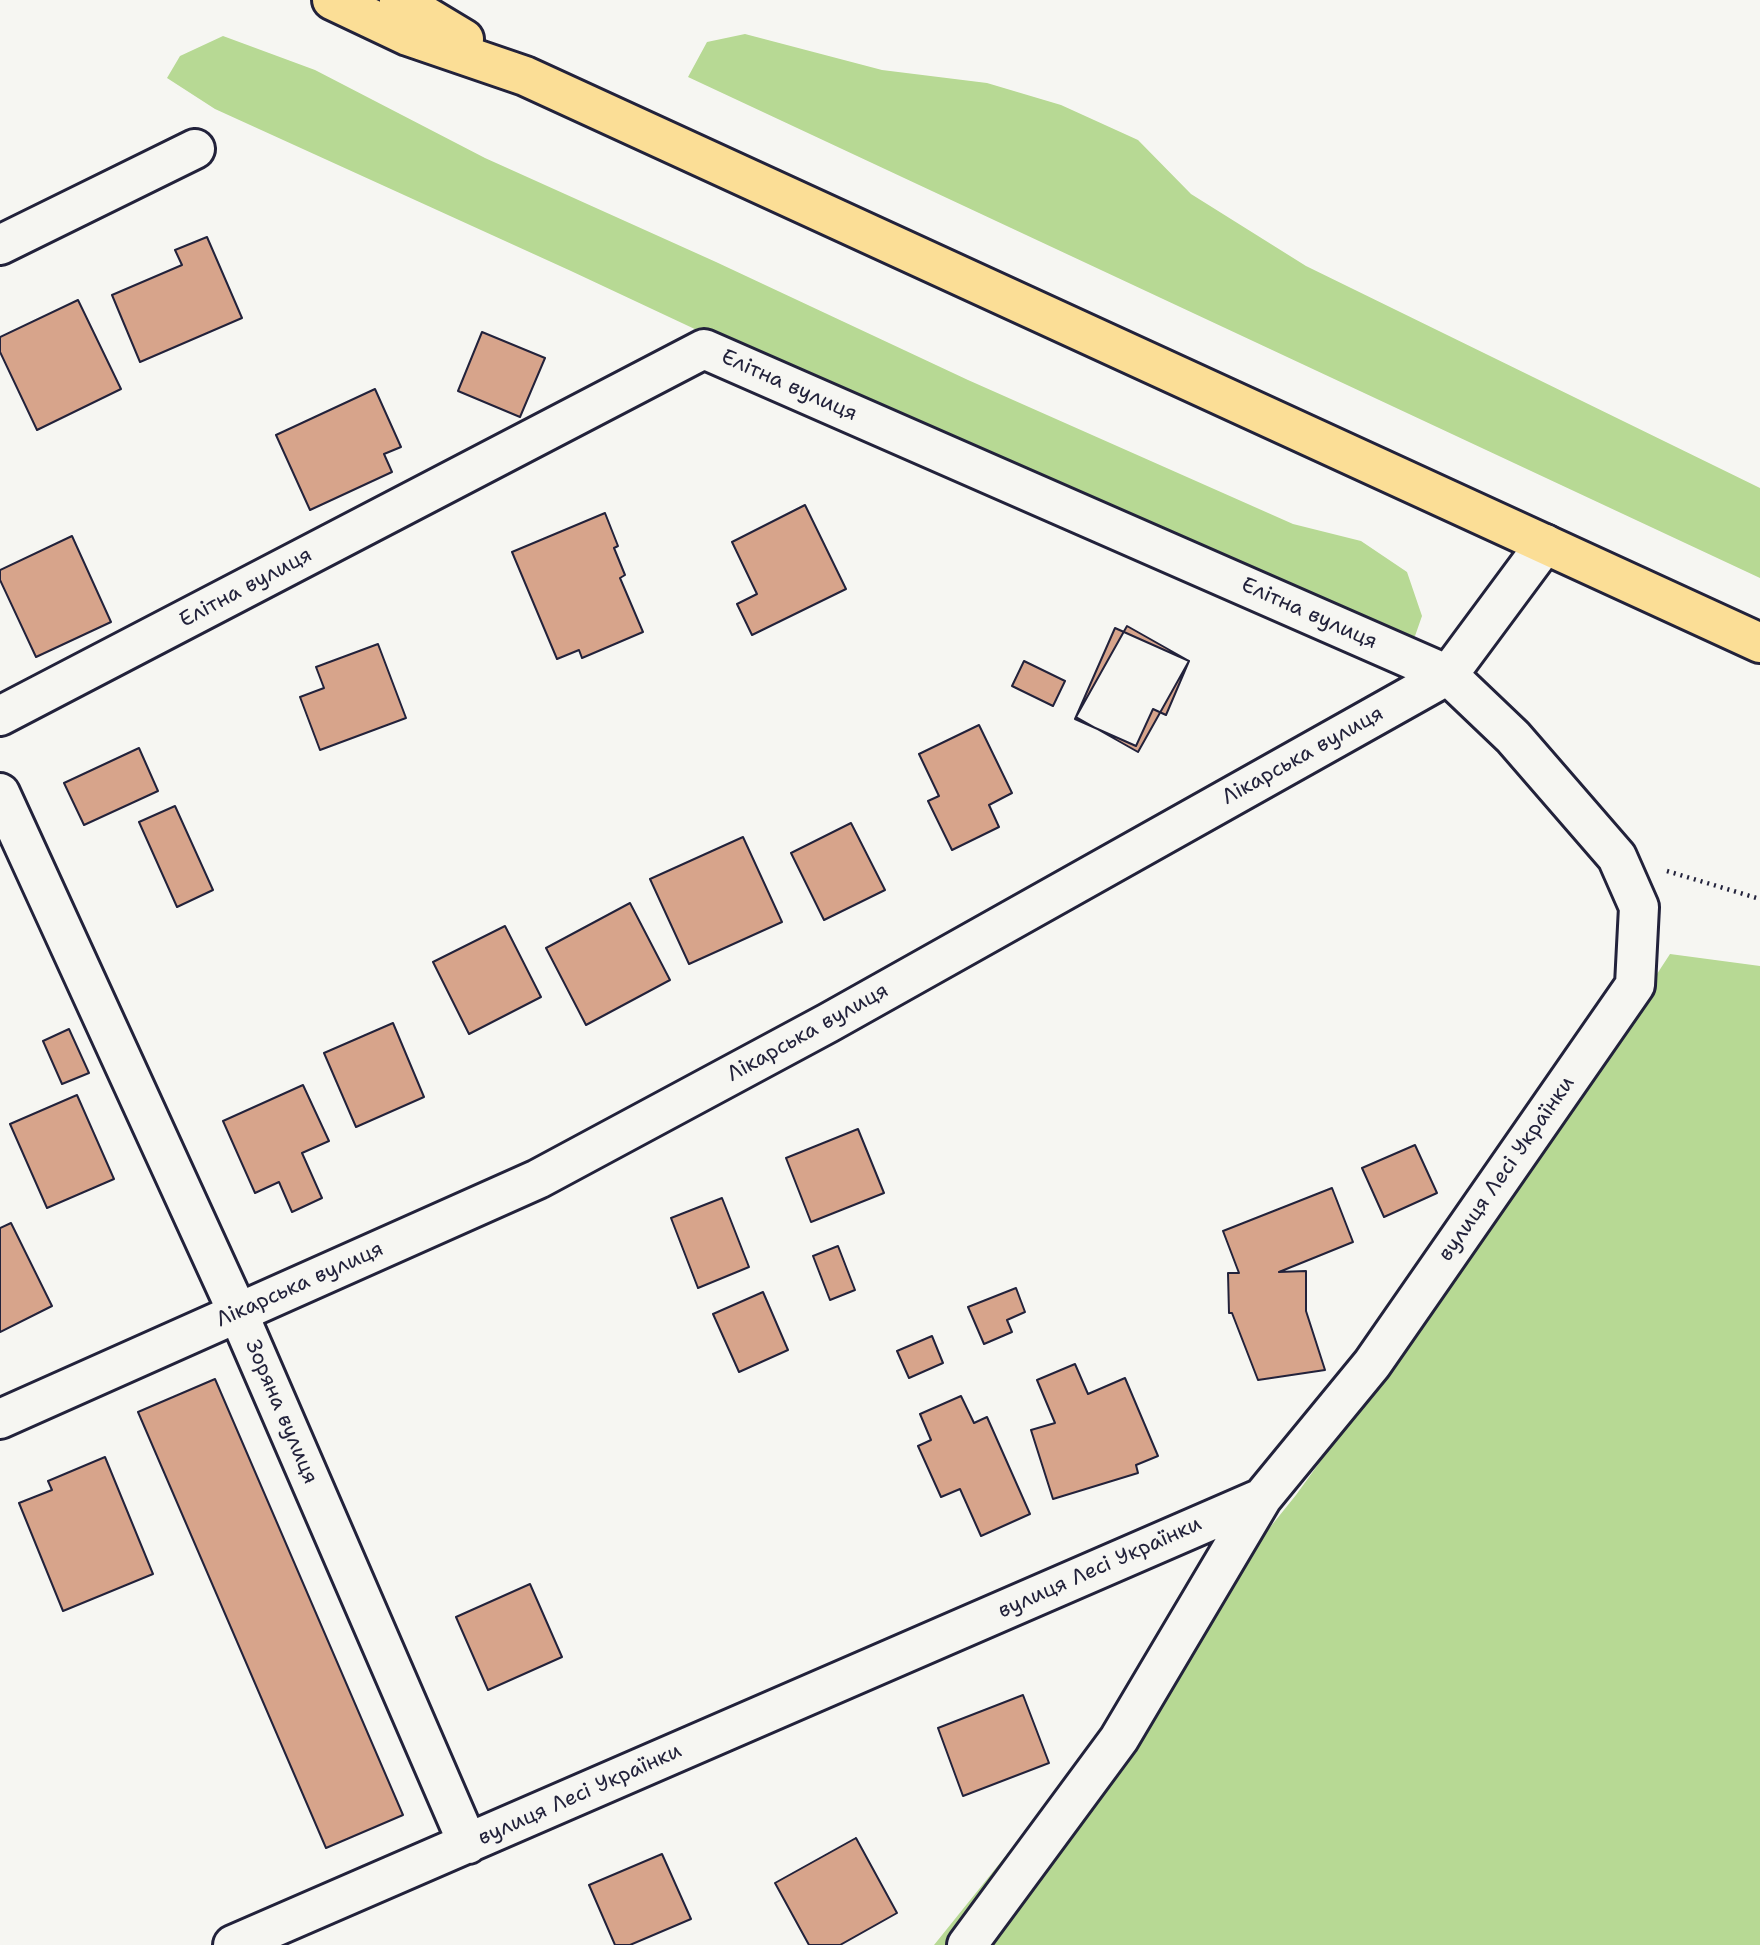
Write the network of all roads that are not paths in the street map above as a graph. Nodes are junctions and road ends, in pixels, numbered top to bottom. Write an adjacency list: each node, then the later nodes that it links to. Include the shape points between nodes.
1 (332, 0): 3 (main road, via 408,36)
2 (399, 0): 3 (main road)
3 (526, 76): 6 (main road)
4 (195, 149): 5 (street)
5 (0, 245)
6 (1545, 544): 7 (main road); 8 (street, Лікарська вулиця)
7 (1760, 643)
8 (1448, 675): 9 (street, Елітна вулиця, via 704,349); 11 (street, Лікарська вулиця, via 828,1023 538,1179); 13 (street, вулиця Лесі Українки, via 1513,737 1617,856 1639,906 1635,985 1372,1364)
9 (0, 716)
10 (0, 793): 11 (street, Зоряна вулиця)
11 (238, 1313): 12 (street, Лікарська вулиця); 14 (street, Зоряна вулиця)
12 (0, 1419)
13 (1262, 1498): 14 (street, вулиця Лесі Українки); 16 (street, via 1119,1739)
14 (468, 1844): 15 (street, вулиця Лесі Українки)
15 (233, 1945)
16 (967, 1945)

